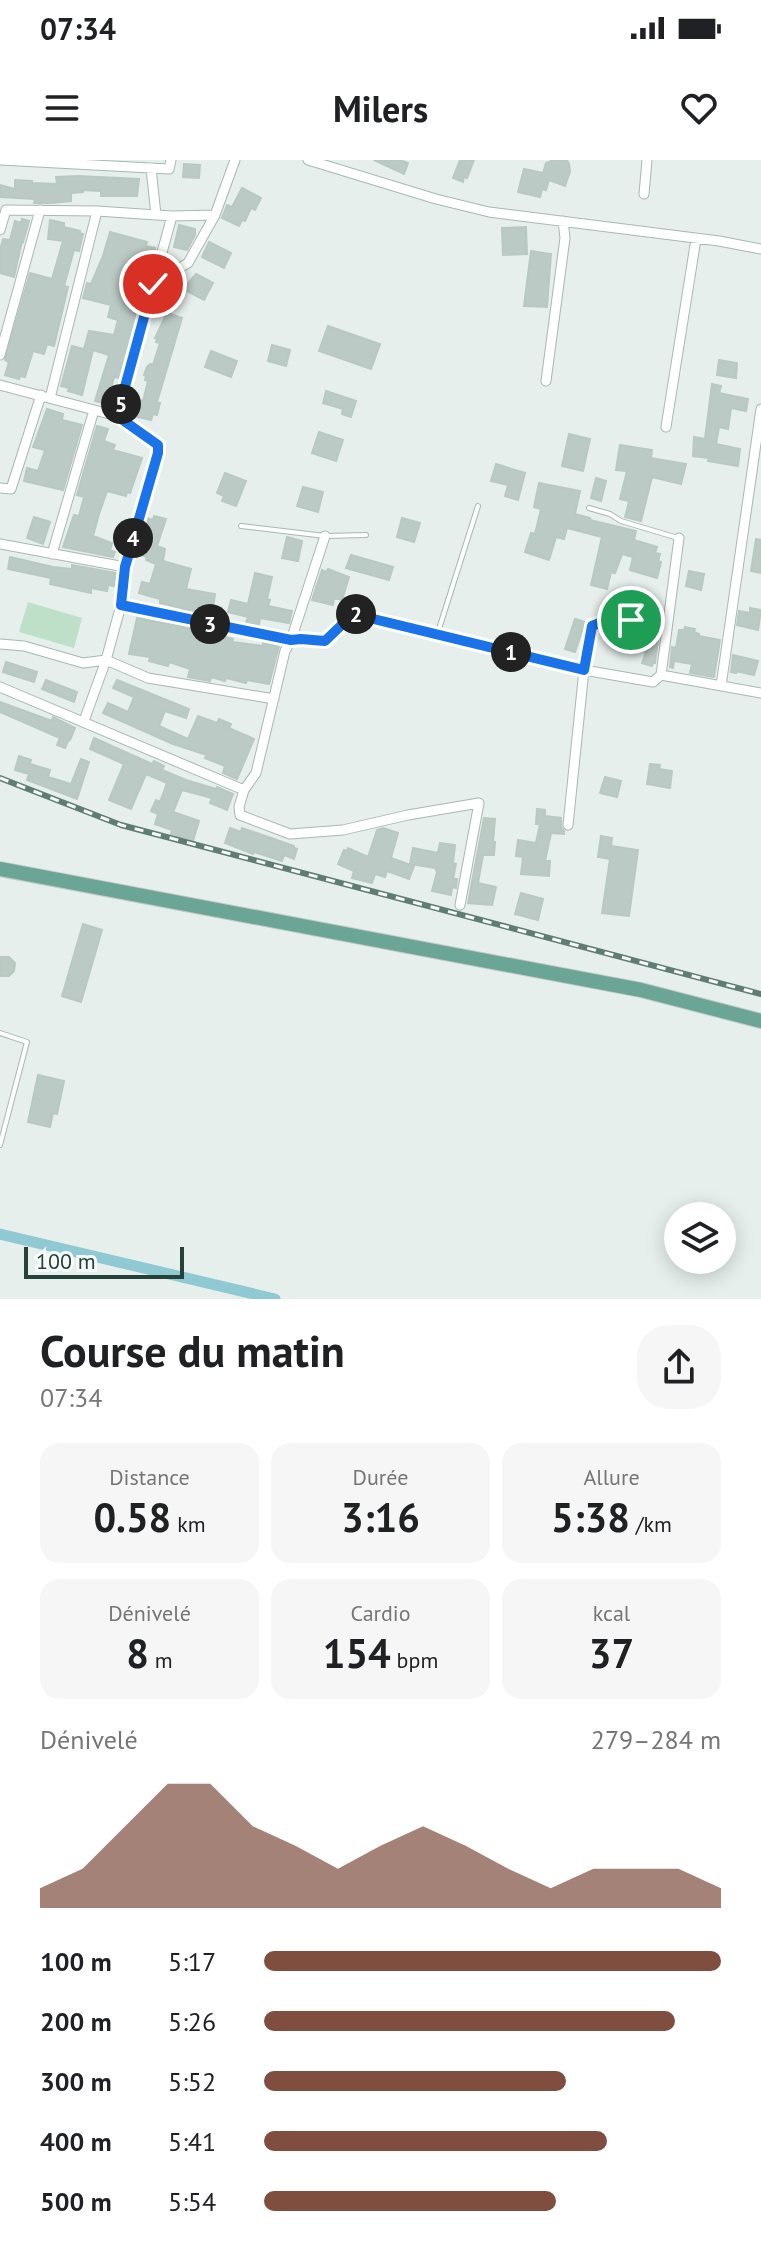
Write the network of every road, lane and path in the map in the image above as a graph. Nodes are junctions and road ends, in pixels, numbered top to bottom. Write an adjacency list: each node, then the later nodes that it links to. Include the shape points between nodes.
1 (0, 160): 6 (street)
2 (171, 160): 6 (street, via 169,169)
3 (235, 160): 11 (street)
4 (308, 160): 13 (street, via 489,212)
5 (647, 160): 7 (street)
6 (151, 168): 10 (street)
7 (644, 194)
8 (40, 210): 9 (street); 14 (street, via 6,210); 18 (street)
9 (97, 211): 10 (street); 21 (street)
10 (156, 215): 12 (street)
11 (215, 215): 12 (street); 17 (street, via 188,263)
12 (172, 216): 17 (street)
13 (563, 221): 15 (street); 19 (street)
14 (0, 230)
15 (696, 239): 16 (street); 25 (street)
16 (761, 249)
17 (153, 284): 24 (street)
18 (0, 355)
19 (546, 381)
20 (0, 385): 21 (street)
21 (45, 396): 23 (street); 26 (street, via 11,489)
22 (761, 409): 44 (street)
23 (94, 410): 24 (street); 34 (street)
24 (117, 416): 35 (street, via 158,445)
25 (666, 427)
26 (1, 492)
27 (478, 506): 38 (lane)
28 (589, 508): 32 (lane)
29 (241, 526): 31 (lane)
30 (366, 535): 31 (lane)
31 (325, 536): 39 (street)
32 (679, 538): 43 (street)
33 (0, 544): 34 (street)
34 (52, 554): 35 (street)
35 (125, 567): 36 (street)
36 (121, 605): 39 (street); 41 (street)
37 (631, 620): 42 (street, via 592,626)
38 (437, 634): 39 (street, via 353,614 325,641); 42 (street)
39 (291, 640): 47 (street)
40 (0, 644): 41 (street, via 83,663)
41 (106, 660): 47 (street, via 148,678); 48 (street)
42 (584, 670): 43 (street, via 653,682); 50 (street)
43 (661, 675): 44 (street)
44 (721, 686): 46 (street)
45 (0, 687): 48 (street)
46 (761, 693)
47 (274, 699): 49 (street, via 256,773)
48 (84, 721): 49 (street)
49 (244, 790): 52 (street, via 240,815 290,834 343,830 479,803)
50 (568, 825)
51 (0, 869): 53 (main road, via 641,990)
52 (460, 905)
53 (761, 1021)
54 (0, 1033): 55 (lane, via 27,1042)
55 (0, 1145)

